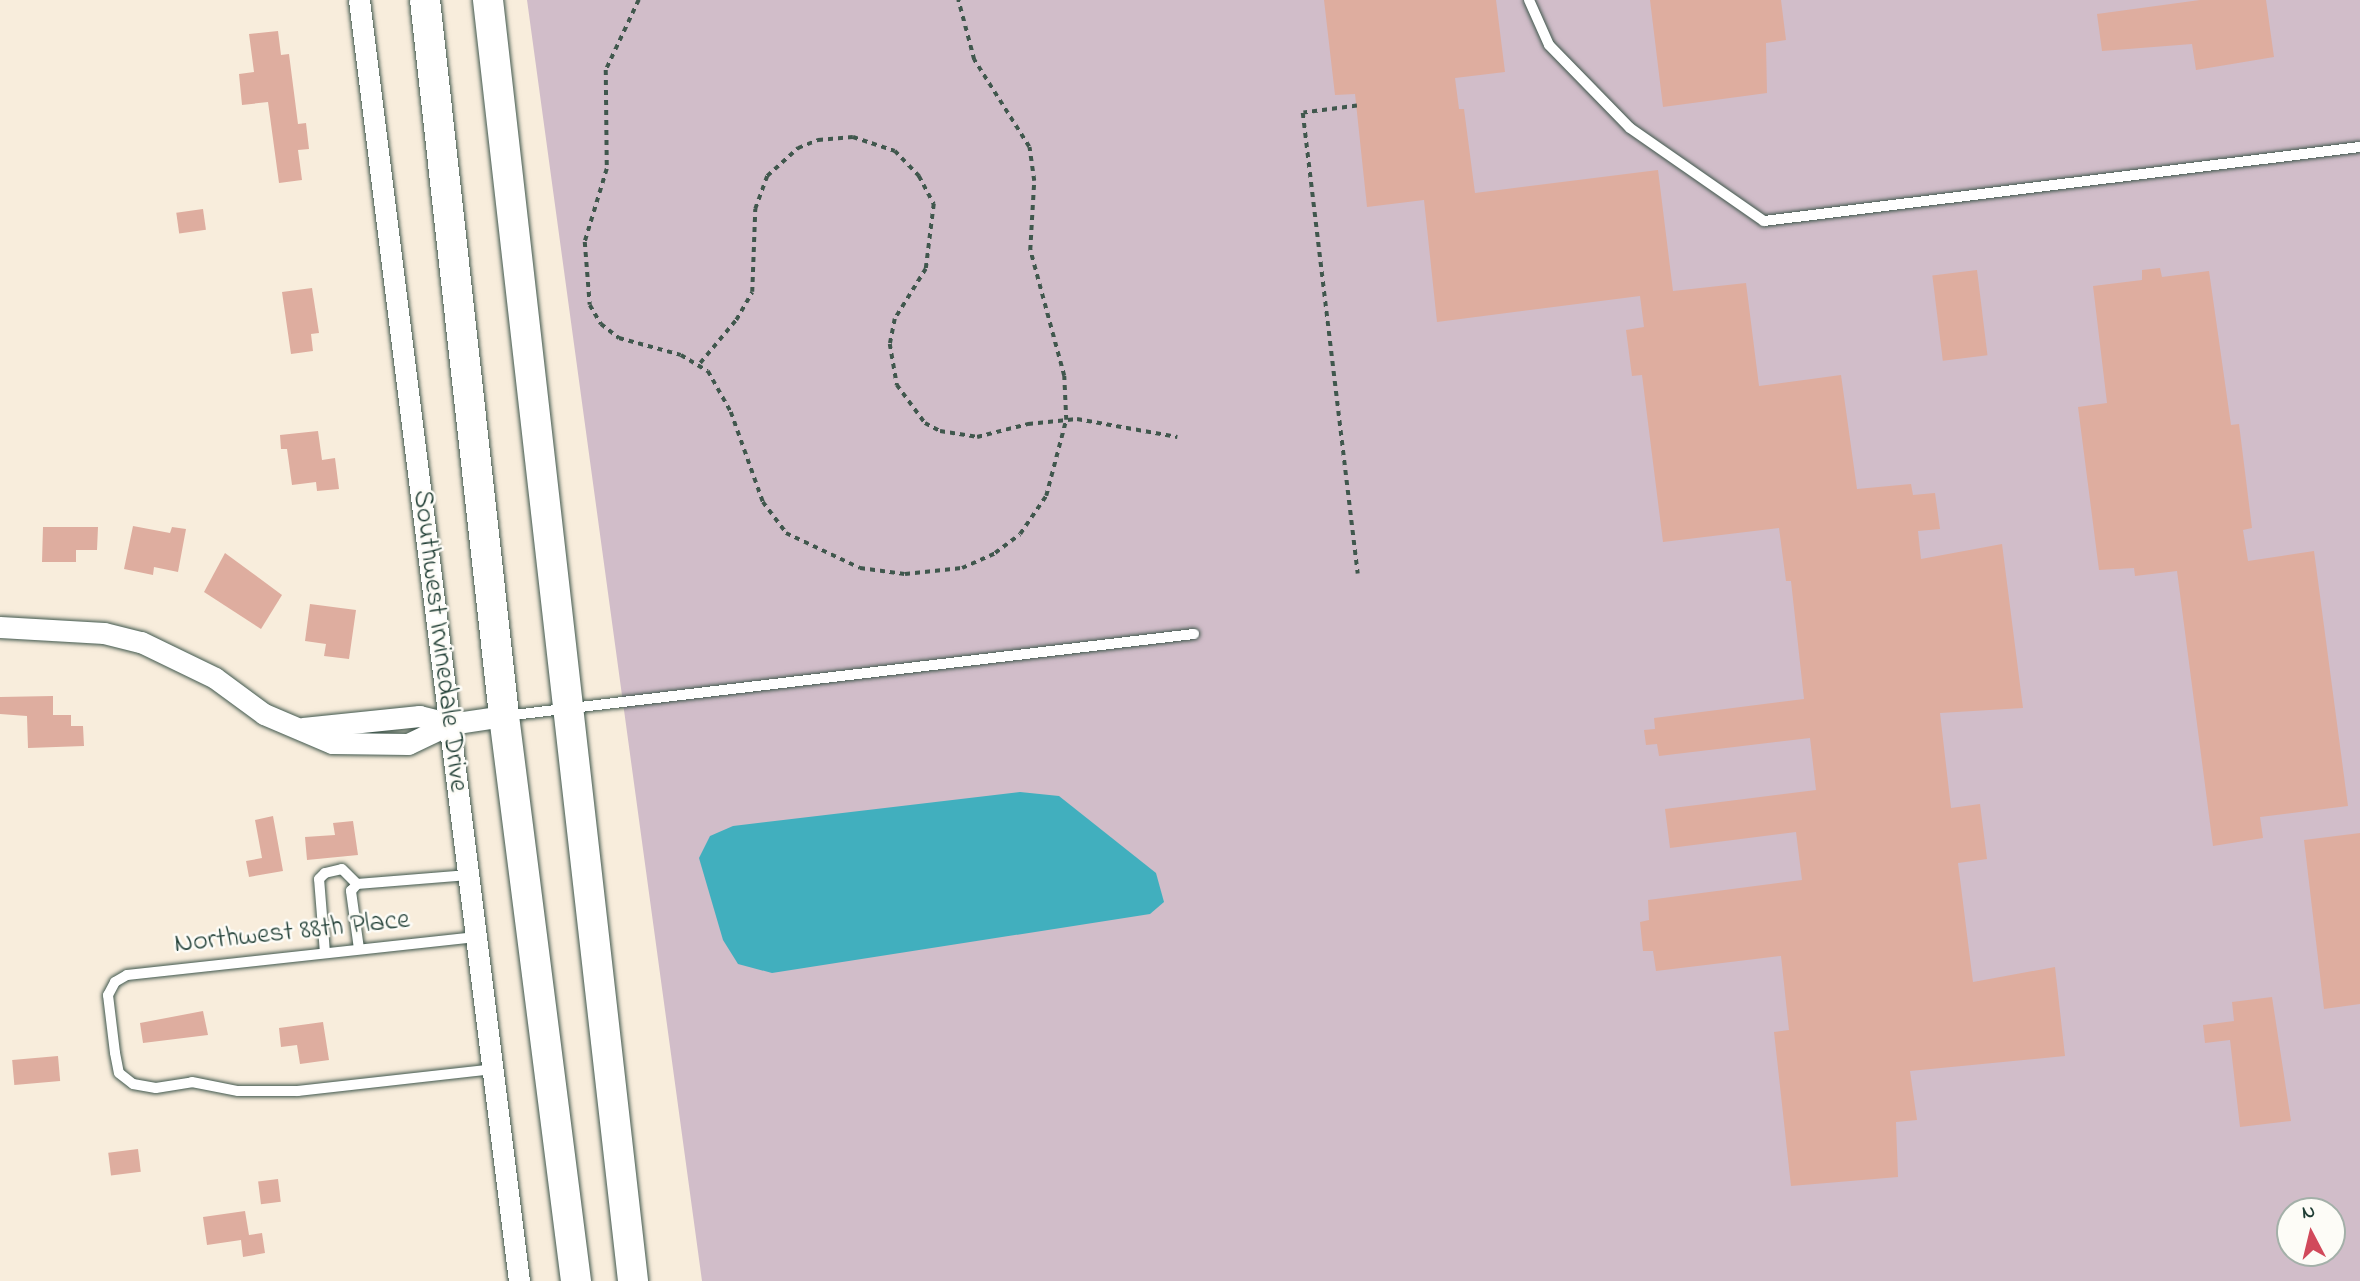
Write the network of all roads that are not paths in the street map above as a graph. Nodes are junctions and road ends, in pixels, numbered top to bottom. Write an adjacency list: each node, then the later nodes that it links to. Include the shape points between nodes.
1 (359, 0): 10 (street, Southwest Irvinedale Drive)
2 (425, 0): 9 (main road, Southwest Irvinedale Drive)
3 (488, 0): 8 (main road)
4 (1530, 0): 5 (lane, via 1549,45 1630,128 1765,221)
5 (2360, 147)
6 (0, 627): 10 (street, via 104,633 141,642 215,678 264,713 301,728 419,716)
7 (1194, 634): 8 (lane)
8 (570, 709): 9 (lane); 19 (main road)
9 (505, 716): 10 (street); 18 (main road, Southwest Irvinedale Drive)
10 (450, 724): 11 (street, Southwest Irvinedale Drive)
11 (469, 875): 12 (lane); 13 (street, Southwest Irvinedale Drive)
12 (357, 884): 14 (lane, via 351,891); 15 (lane, via 342,869 325,873 319,880)
13 (476, 937): 14 (lane, Northwest 88th Place); 16 (street, Southwest Irvinedale Drive)
14 (359, 949): 15 (lane, Northwest 88th Place)
15 (325, 953): 16 (lane, Northwest 88th Place, via 137,973 115,982 108,995 119,1073 133,1084 156,1088 192,1082 238,1091 298,1091)
16 (493, 1069): 17 (street, Southwest Irvinedale Drive)
17 (519, 1281)
18 (576, 1281)
19 (633, 1281)

